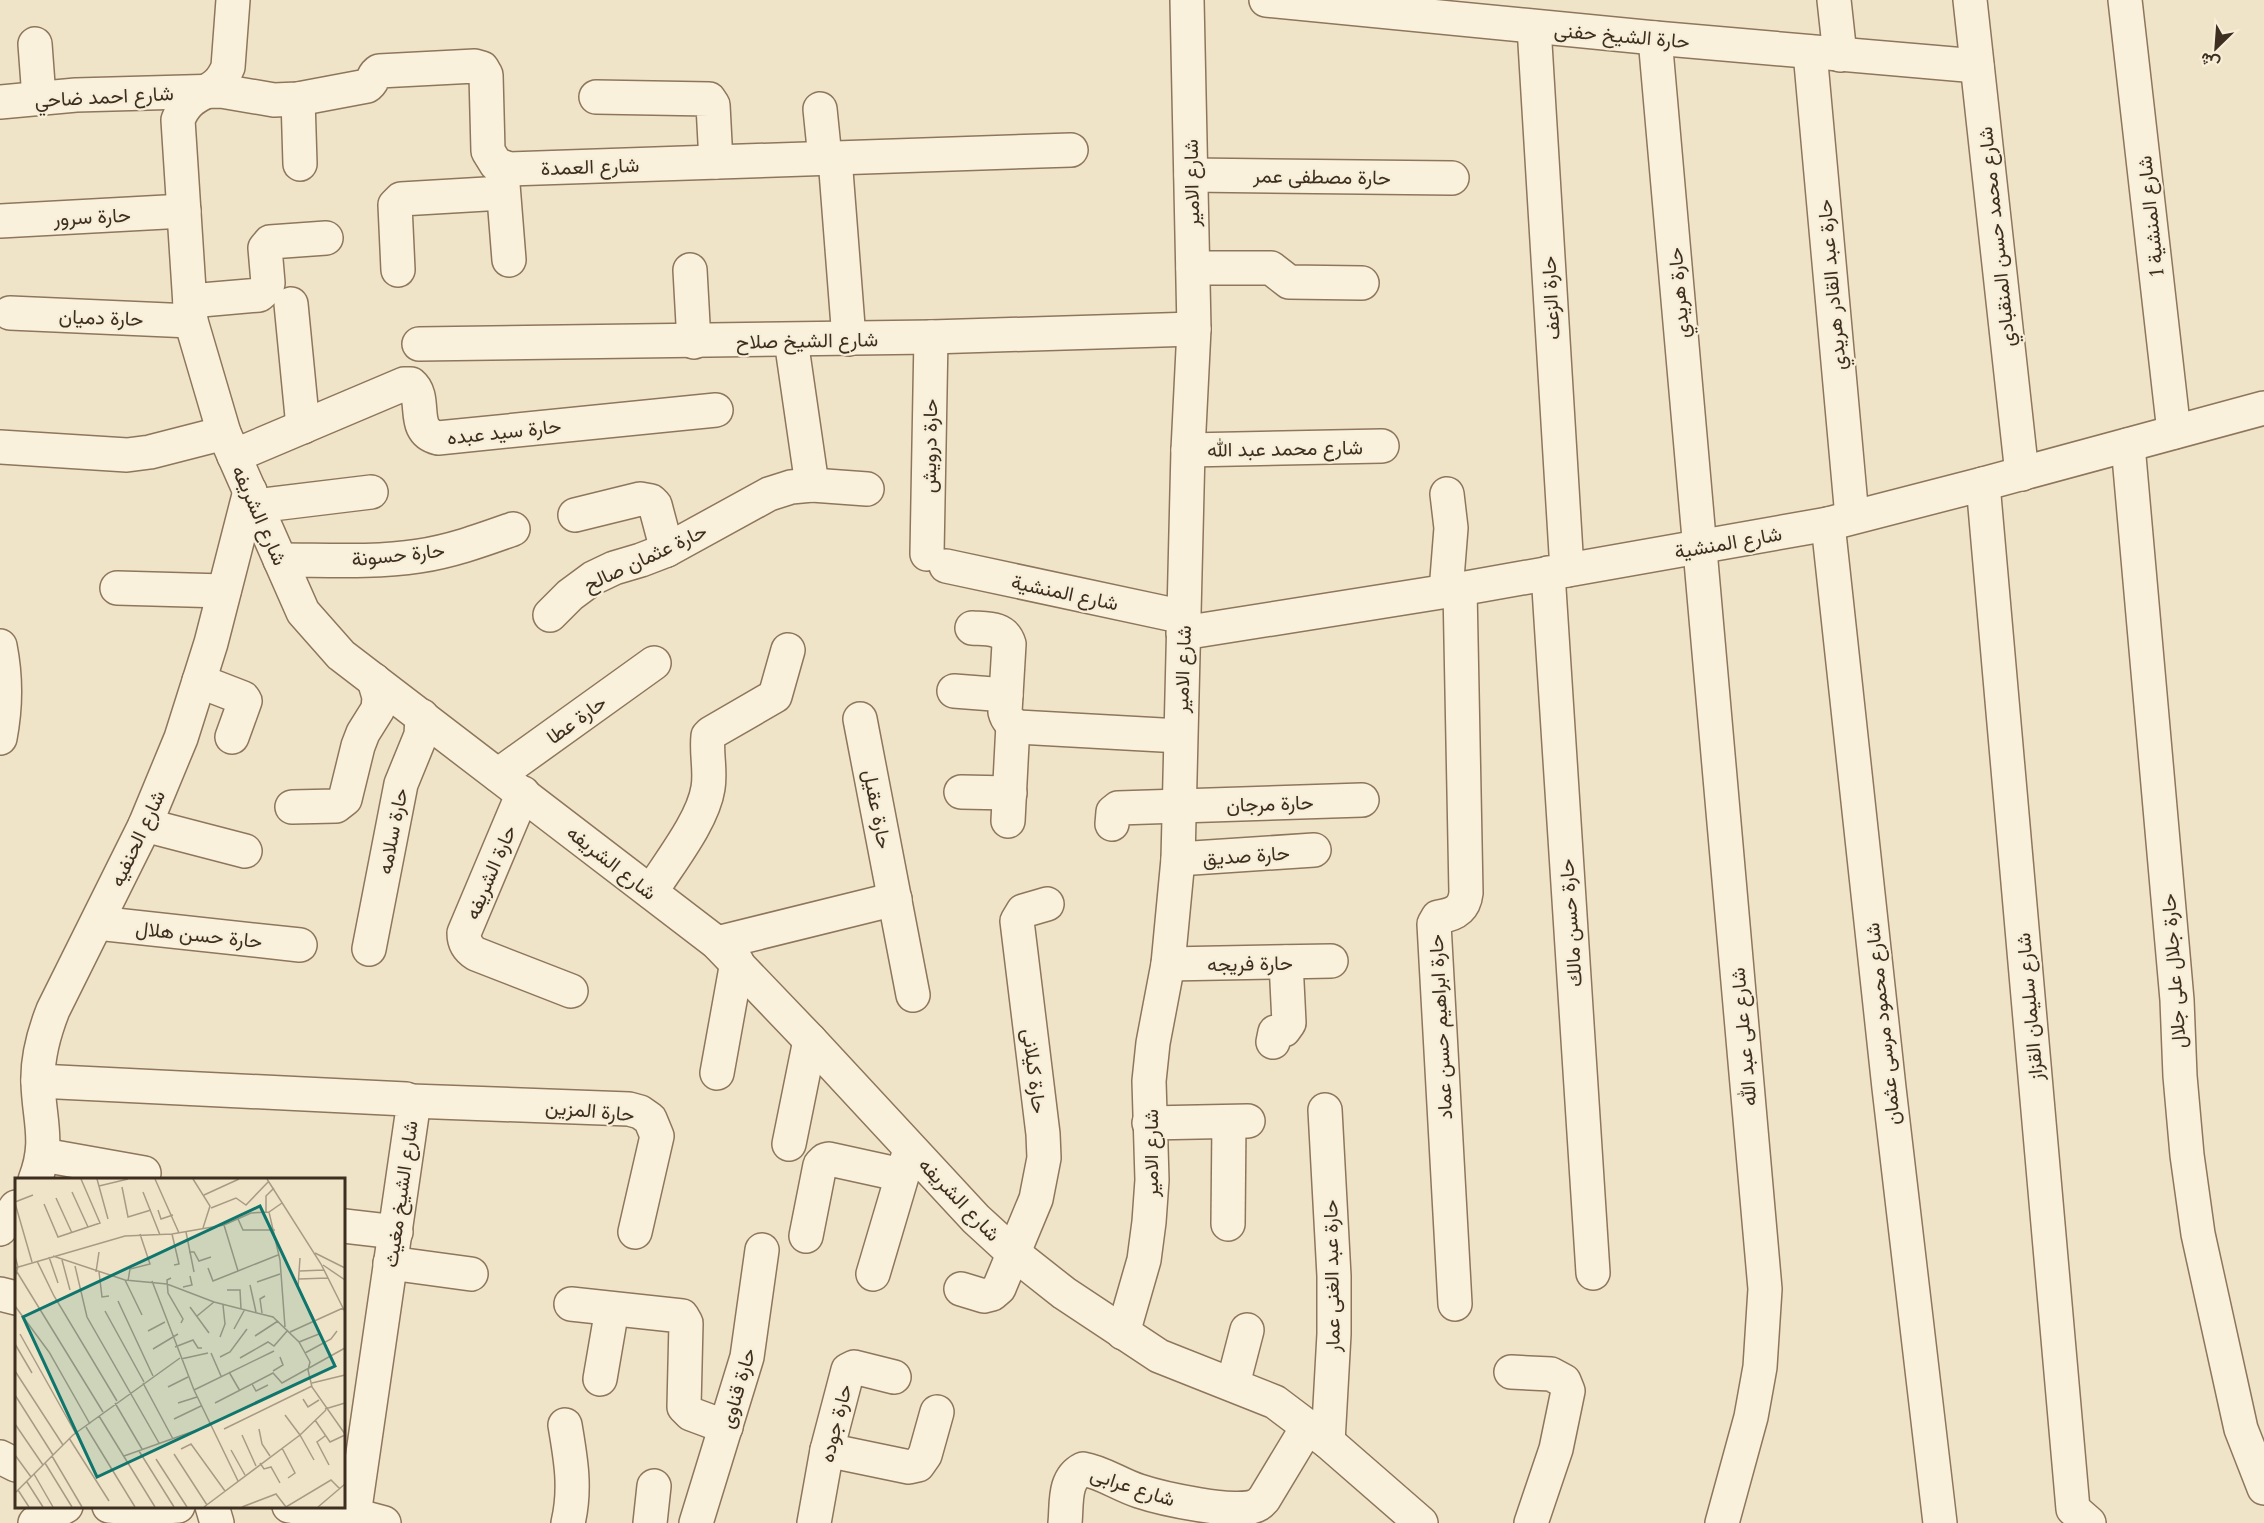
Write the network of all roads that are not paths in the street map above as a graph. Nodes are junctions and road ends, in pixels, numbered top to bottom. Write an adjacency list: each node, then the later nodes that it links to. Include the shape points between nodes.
1 (233, 0): 12 (street, شارع الشريفه, via 228,67 217,86)
2 (1187, 0): 22 (street, شارع الامير)
3 (1266, 0): 7 (street, حارة الشيخ حفنى)
4 (1834, 0): 10 (street, حارة عبد القادر هريدي)
5 (1970, 0): 11 (street, شارع محمد حسن المنقبادي)
6 (2125, 0): 45 (street, شارع المنشية 1)
7 (1534, 27): 8 (street, حارة الشيخ حفنى); 65 (street, حارة الزعف)
8 (1655, 38): 10 (street, حارة الشيخ حفنى); 61 (street, حارة هريدي)
9 (35, 44): 14 (street)
10 (1825, 54): 11 (street, حارة الشيخ حفنى); 59 (street, حارة عبد القادر هريدي)
11 (1977, 66): 51 (street, شارع محمد حسن المنقبادي)
12 (207, 92): 14 (street, شارع احمد ضاحي); 15 (street); 25 (street, شارع الشريفه, via 189,101 178,120)
13 (596, 97): 20 (street, via 709,99 713,105)
14 (39, 98): 16 (street, شارع احمد ضاحي)
15 (298, 99): 21 (street); 24 (street, via 367,86 379,71 482,68 486,75 489,151)
16 (0, 102)
17 (820, 109): 19 (street)
18 (1071, 150): 19 (street, شارع العمدة)
19 (830, 158): 20 (street, شارع العمدة); 38 (street)
20 (716, 162): 24 (street, شارع العمدة, via 509,169)
21 (300, 164)
22 (1191, 175): 23 (street, حارة مصطفى عمر); 29 (street, شارع الامير)
23 (1452, 178)
24 (502, 180): 28 (street); 30 (street, شارع العمدة, via 401,199 395,205)
25 (184, 212): 26 (street, حارة سرور); 34 (street, شارع الشريفه)
26 (0, 221)
27 (326, 238): 34 (street, حارة دميان, via 270,242 265,248 267,288 259,295)
28 (509, 260)
29 (1193, 268): 32 (street, via 1271,268 1289,282); 36 (street, شارع الامير)
30 (398, 270)
31 (690, 270): 40 (street)
32 (1362, 283)
33 (291, 304): 44 (street)
34 (191, 310): 35 (street, حارة دميان); 46 (street, شارع الشريفه)
35 (10, 313)
36 (1194, 329): 37 (street, شارع الشيخ صلاح); 50 (street, شارع الامير)
37 (931, 337): 38 (street, شارع الشيخ صلاح); 64 (street, حارة درويش)
38 (849, 339): 39 (street, شارع الشيخ صلاح)
39 (791, 340): 40 (street, شارع الشيخ صلاح); 52 (street)
40 (694, 342): 41 (street, شارع الشيخ صلاح)
41 (419, 344)
42 (2264, 408): 45 (street, شارع المنشية)
43 (716, 410): 44 (street, حارة سيد عبده, via 438,438 426,433 421,425 416,389 404,384)
44 (303, 427): 46 (street, حارة سيد عبده)
45 (2174, 432): 47 (street, شارع المنشية)
46 (229, 445): 49 (street, حارة سيد عبده, via 127,455); 57 (street, شارع الشريفه)
47 (2128, 445): 51 (street, شارع المنشية); 149 (street, حارة جلال على جلال, via 2187,1155 2198,1234 2241,1429)
48 (1382, 446): 50 (street, شارع محمد عبد الله)
49 (0, 447)
50 (1188, 450): 70 (street, شارع الامير)
51 (2022, 474): 53 (street, شارع المنشية)
52 (812, 484): 54 (street, حارة عثمان صالح); 62 (street, حارة عثمان صالح, via 769,494)
53 (1983, 484): 59 (street, شارع المنشية); 168 (street, شارع سليمان القزاز, via 2073,1509)
54 (867, 489)
55 (371, 492): 57 (street)
56 (1447, 494): 67 (street)
57 (253, 499): 63 (street, شارع الشريفه); 68 (street, شارع الحنفيه)
58 (575, 515): 62 (street, via 640,499 651,501)
59 (1840, 521): 61 (street, شارع المنشية); 167 (street, شارع محمود مرسى عثمان, via 1888,1077)
60 (513, 529): 63 (street, حارة حسونة, via 418,556)
61 (1700, 548): 65 (street, شارع المنشية); 166 (street, شارع على عبد الله, via 1765,1289 1753,1407)
62 (667, 550): 69 (street, حارة عثمان صالح, via 593,578)
63 (280, 560): 75 (street, شارع الشريفه, via 303,612 341,655)
64 (936, 560): 70 (street, شارع المنشية)
65 (1557, 571): 67 (street, شارع المنشية); 126 (street, حارة حسن مالك)
66 (117, 588): 68 (street)
67 (1453, 590): 70 (street, شارع المنشية); 133 (street, حارة ابراهيم حسن عماد, via 1466,892 1458,912 1438,917 1434,924)
68 (224, 591): 76 (street, شارع الحنفيه)
69 (550, 615)
70 (1184, 625): 81 (street, شارع الامير)
71 (972, 628): 78 (street, via 1000,632 1008,639)
72 (0, 646): 83 (street, via 5,687)
73 (788, 650): 94 (street, via 775,696 708,736 710,774 705,801)
74 (654, 663): 84 (street, حارة عطا)
75 (374, 680): 79 (street, شارع الشريفه); 88 (street, via 378,709 363,733 345,799 336,806)
76 (199, 681): 82 (street, via 243,698 245,702); 90 (street, شارع الحنفيه, via 181,738)
77 (954, 691): 78 (street)
78 (1009, 710): 81 (street, via 1018,727); 85 (street, via 1009,807)
79 (422, 716): 84 (street, شارع الشريفه); 99 (street, حارة سلامه, via 421,735 401,784)
80 (860, 719): 95 (street, حارة عقيل)
81 (1180, 736): 87 (street, شارع الامير)
82 (232, 737)
83 (0, 738)
84 (511, 784): 94 (street, شارع الشريفه); 104 (street, حارة الشريفه, via 464,939 476,954)
85 (961, 792)
86 (1362, 800): 87 (street, حارة مرجان)
87 (1178, 806): 89 (street, حارة مرجان, via 1118,808 1113,812); 93 (street, شارع الامير)
88 (292, 807)
89 (1112, 824)
90 (145, 825): 92 (street); 97 (street, شارع الحنفيه)
91 (1314, 850): 93 (street, حارة صديق)
92 (245, 851)
93 (1178, 859): 103 (street, شارع الامير)
94 (651, 891): 100 (street, شارع الشريفه)
95 (895, 900): 100 (street); 105 (street, حارة عقيل)
96 (1047, 904): 125 (street, حارة كيلانى, via 1023,911 1017,921 1044,1158 1033,1207)
97 (97, 923): 98 (street, حارة حسن هلال); 109 (street, شارع الحنفيه, via 45,1031)
98 (300, 945)
99 (369, 949)
100 (727, 953): 106 (street, شارع الشريفه); 108 (street)
101 (1331, 961): 102 (street, حارة فريجه)
102 (1286, 962): 103 (street, حارة فريجه); 107 (street, via 1289,1023 1284,1030 1275,1032)
103 (1168, 964): 112 (street, شارع الامير, via 1153,1043)
104 (571, 991)
105 (913, 995)
106 (810, 1040): 113 (street); 114 (street, شارع الشريفه)
107 (1273, 1042)
108 (717, 1073)
109 (38, 1081): 110 (street, شارع الشيخ مغيث); 115 (street, شارع الحنفيه, via 44,1131)
110 (411, 1101): 121 (street, حارة المزين, via 640,1112 650,1119 657,1136); 123 (street, شارع الشيخ مغيث)
111 (1325, 1110): 144 (street, حارة عبد الغنى عمار, via 1334,1334)
112 (1149, 1123): 118 (street, via 1239,1121); 136 (street, شارع الامير, via 1149,1222 1144,1260)
113 (789, 1144)
114 (906, 1162): 122 (street, via 825,1160 820,1165); 125 (street, شارع الشريفه); 128 (street)
115 (39, 1167): 116 (street)
116 (144, 1173)
117 (15, 1208): 120 (street)
118 (1228, 1224)
119 (345, 1226): 123 (street)
120 (0, 1229)
121 (635, 1232)
122 (806, 1236)
123 (393, 1248): 127 (street); 156 (street, شارع الشيخ مغيث)
124 (762, 1250): 143 (street, حارة قناوى, via 747,1357)
125 (1012, 1252): 129 (street, حارة كيلانى, via 999,1288 992,1294 984,1296); 136 (street, شارع الشريفه)
126 (1593, 1273)
127 (471, 1274)
128 (873, 1274)
129 (961, 1289)
130 (0, 1294): 131 (street)
131 (15, 1298)
132 (571, 1304): 134 (street)
133 (1455, 1304)
134 (612, 1309): 139 (street); 143 (street, via 685,1319 684,1407 691,1414)
135 (1248, 1330): 140 (street)
136 (1123, 1333): 140 (street, شارع الشريفه, via 1160,1356)
137 (1511, 1372): 165 (street, via 1551,1374 1564,1381 1568,1391 1556,1449)
138 (894, 1377): 145 (street, حارة جوده, via 854,1367 848,1370)
139 (600, 1379)
140 (1233, 1384): 144 (street, شارع الشريفه, via 1275,1402)
141 (937, 1412): 145 (street, via 925,1455 918,1465 909,1467)
142 (565, 1425): 159 (street, via 573,1483)
143 (726, 1427): 161 (street, حارة قناوى)
144 (1318, 1434): 155 (street, شارع عرابى, via 1257,1506); 164 (street, شارع الشريفه)
145 (827, 1450): 162 (street, حارة جوده)
146 (0, 1457): 147 (street)
147 (15, 1464)
148 (654, 1486): 160 (street)
149 (2264, 1488)
150 (62, 1508): 157 (street)
151 (130, 1508): 152 (street)
152 (153, 1508)
153 (213, 1508): 158 (street)
154 (302, 1508): 156 (street)
155 (1219, 1515): 163 (street, شارع عرابى, via 1083,1469 1076,1472 1069,1484)
156 (369, 1519)
157 (35, 1523)
158 (217, 1523)
159 (568, 1523)
160 (650, 1523)
161 (696, 1523)
162 (814, 1523)
163 (1065, 1523)
164 (1421, 1523)
165 (1531, 1523)
166 (1722, 1523)
167 (1940, 1523)
168 (2089, 1523)

